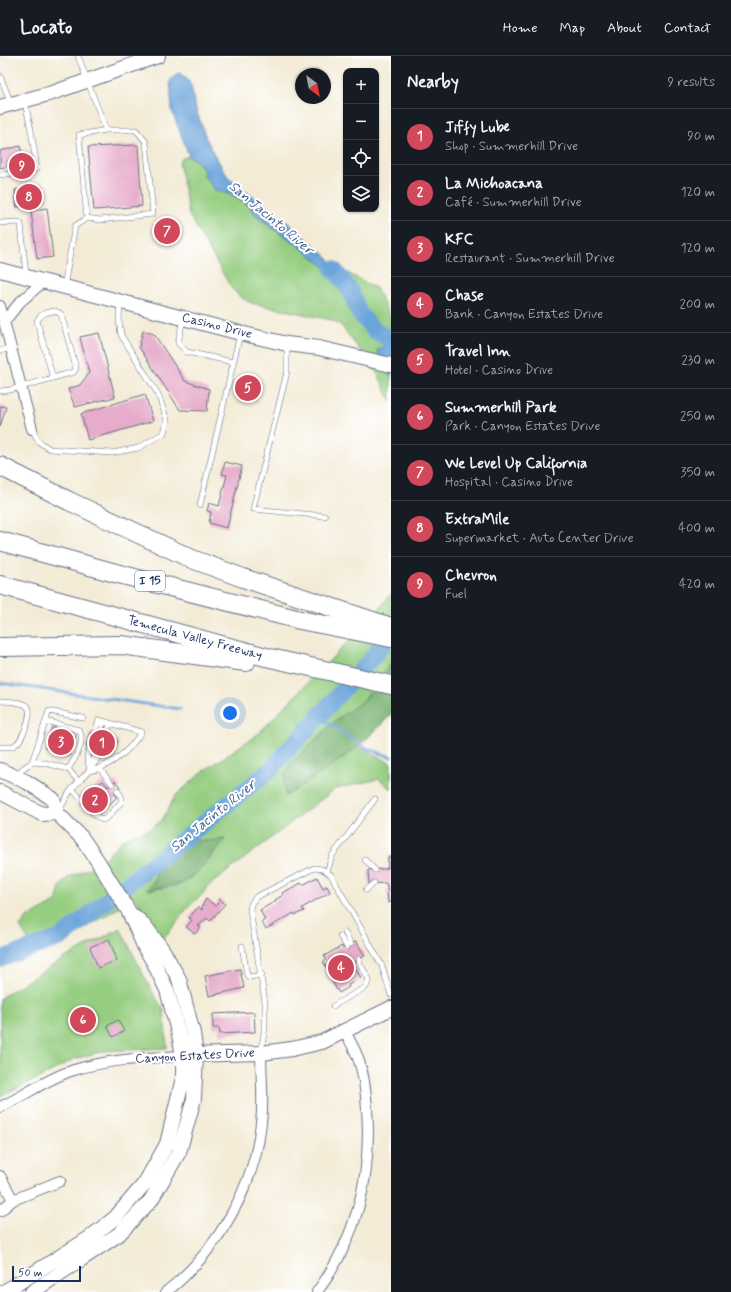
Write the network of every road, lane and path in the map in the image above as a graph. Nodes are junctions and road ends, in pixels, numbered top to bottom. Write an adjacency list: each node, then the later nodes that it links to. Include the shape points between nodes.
1 (78, 56): 4 (lane)
2 (158, 56): 4 (main road)
3 (0, 76): 6 (lane)
4 (87, 82): 5 (main road); 7 (lane)
5 (25, 101): 6 (main road); 8 (lane, via 37,168)
6 (6, 106)
7 (106, 130): 9 (lane, via 79,135); 9 (lane, via 136,130 146,142 153,214 100,220)
8 (0, 175)
9 (87, 218): 14 (lane, via 75,226)
10 (0, 223): 12 (lane, via 21,224)
11 (0, 270): 12 (main road, Casino Drive)
12 (26, 276): 13 (main road, Casino Drive)
13 (44, 281): 14 (main road, Casino Drive); 18 (street, via 20,302)
14 (64, 287): 15 (main road, Casino Drive)
15 (120, 301): 17 (main road, Casino Drive); 28 (lane, via 118,321 121,335 158,394 168,420 164,433 138,448 112,453 50,449 39,442)
16 (0, 306): 18 (street)
17 (183, 318): 19 (main road, Casino Drive); 23 (lane, via 178,343 187,352)
18 (4, 322): 21 (street)
19 (240, 333): 20 (main road, Casino Drive); 23 (lane)
20 (287, 344): 24 (main road, Casino Drive, via 320,348); 31 (lane, via 287,372 253,509)
21 (10, 348): 22 (lane); 26 (street)
22 (0, 351)
23 (233, 362): 30 (lane)
24 (391, 365)
25 (53, 378): 25 (lane, via 74,372 76,368 61,314 55,311 40,316 37,321); 26 (lane)
26 (21, 386): 27 (lane); 28 (street)
27 (0, 391)
28 (32, 429)
29 (0, 466): 34 (highway, via 192,559)
30 (200, 505)
31 (325, 516)
32 (0, 541): 35 (highway, I 15, via 300,620)
33 (0, 586): 37 (highway, Temecula Valley Freeway)
34 (391, 627)
35 (391, 638)
36 (0, 647): 37 (highway, via 121,645 249,662)
37 (266, 657): 38 (highway, Temecula Valley Freeway)
38 (391, 685)
39 (0, 701): 43 (lane, via 23,704 28,706 29,710 20,740 12,747)
40 (83, 718): 41 (lane, via 49,711)
41 (46, 721): 45 (lane); 46 (lane, via 79,730 82,734 74,760)
42 (110, 723): 42 (lane, via 102,721 100,735); 47 (lane, via 141,732 128,749)
43 (0, 747)
44 (95, 749): 49 (lane)
45 (32, 762): 46 (lane); 50 (lane, via 22,769)
46 (68, 769): 52 (lane)
47 (100, 769): 49 (lane); 53 (lane)
48 (0, 770): 50 (main road)
49 (90, 771): 52 (lane)
50 (19, 778): 51 (main road, via 16,784 10,786); 58 (main road, via 54,800)
51 (0, 782)
52 (79, 782): 54 (lane)
53 (112, 784)
54 (72, 790): 55 (lane, via 98,819 103,820 122,800); 58 (lane)
55 (117, 790)
56 (0, 792): 58 (main road, via 42,814)
57 (375, 799): 61 (lane, via 332,856)
58 (57, 813): 74 (main road, via 82,838 128,910 145,926 162,949 179,979 193,1033)
59 (365, 860): 60 (lane)
60 (375, 870)
61 (327, 872): 68 (lane, via 314,868 256,897 250,910); 69 (lane, via 382,966)
62 (374, 884): 63 (lane)
63 (366, 890)
64 (343, 935): 66 (lane)
65 (242, 946): 68 (lane, via 247,975)
66 (349, 946)
67 (359, 961): 70 (lane, via 370,979 369,983)
68 (262, 975): 73 (lane, via 265,1026)
69 (391, 995)
70 (333, 1006)
71 (391, 1008): 72 (main road, Canyon Estates Drive)
72 (345, 1031): 73 (main road, Canyon Estates Drive, via 322,1042); 83 (street, via 358,1058 364,1079 368,1124 365,1180 350,1234 339,1258)
73 (261, 1053): 74 (main road, Canyon Estates Drive); 82 (street, via 262,1123 256,1156 246,1187 204,1255)
74 (189, 1055): 75 (street, Canyon Estates Drive, via 107,1062 73,1070 44,1082); 80 (main road, via 167,1144 145,1183 115,1218 88,1240); 81 (main road, via 194,1099 179,1152 151,1200 119,1234)
75 (0, 1107)
76 (0, 1176): 78 (street)
77 (60, 1182): 78 (street)
78 (13, 1200): 79 (street)
79 (0, 1211)
80 (4, 1292)
81 (32, 1292)
82 (166, 1292)
83 (317, 1292)

